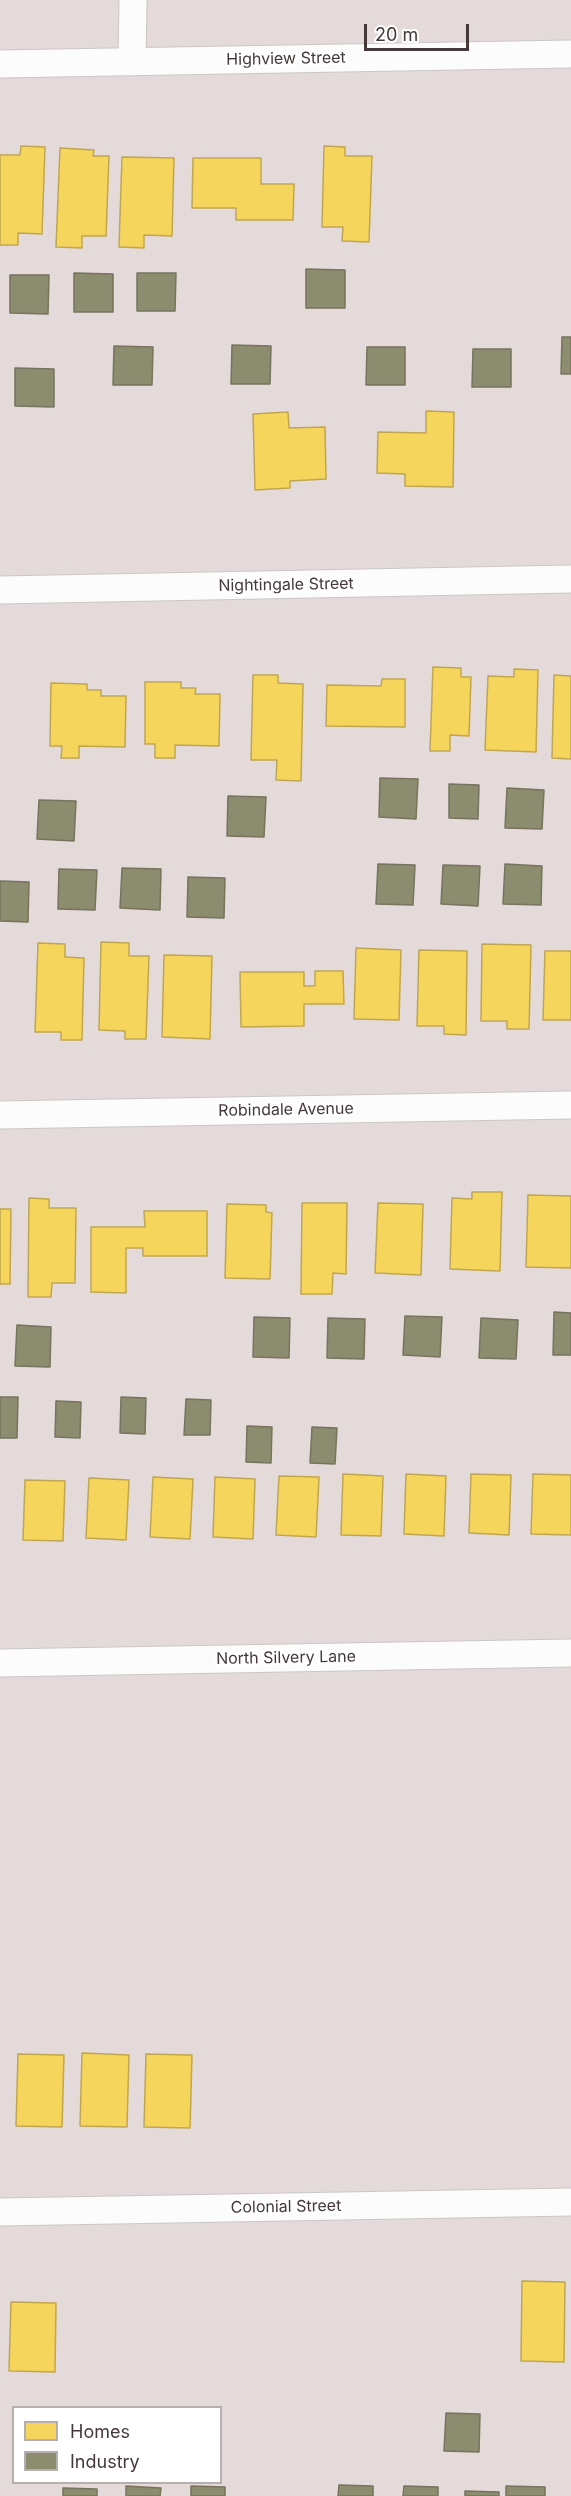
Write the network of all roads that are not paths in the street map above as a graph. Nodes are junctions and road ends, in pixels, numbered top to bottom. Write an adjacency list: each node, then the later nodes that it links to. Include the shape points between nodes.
1 (134, 0): 3 (street)
2 (571, 54): 3 (street, Highview Street)
3 (132, 62): 4 (street, Highview Street)
4 (0, 64)
5 (571, 579): 6 (street, Nightingale Street)
6 (0, 590)
7 (571, 1106): 8 (street, Robindale Avenue)
8 (0, 1115)
9 (571, 1653): 10 (street, North Silvery Lane)
10 (0, 1663)
11 (571, 2202): 12 (street, Colonial Street)
12 (0, 2212)

